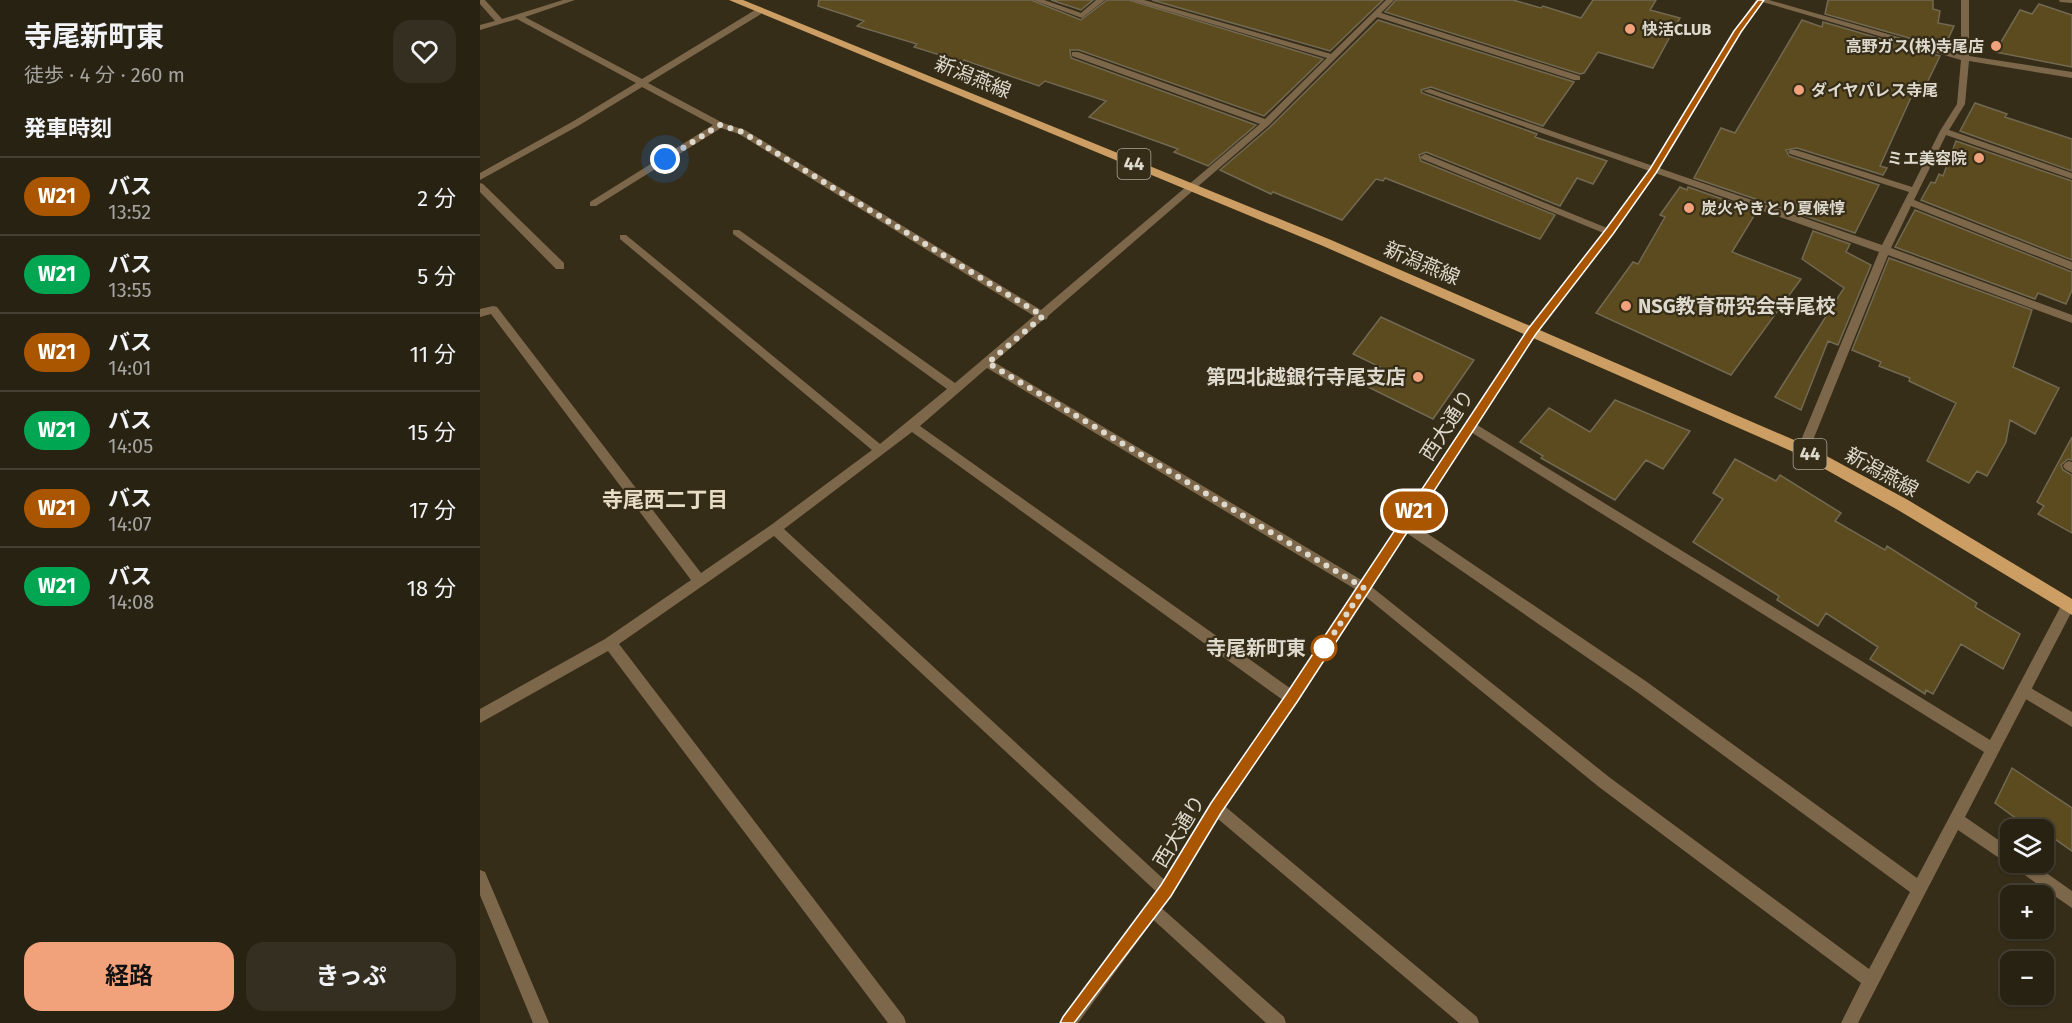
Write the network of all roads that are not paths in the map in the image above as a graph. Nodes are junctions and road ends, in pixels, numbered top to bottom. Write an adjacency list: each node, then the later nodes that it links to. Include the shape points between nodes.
1 (481, 0): 14 (street)
2 (571, 0): 13 (street)
3 (734, 0): 11 (main road, 新潟燕線 / 44)
4 (1037, 0): 5 (street, via 1082,16)
5 (1101, 0)
6 (1135, 0): 10 (street)
7 (1390, 0): 12 (street)
8 (1760, 0): 18 (street); 28 (street, 西大通り)
9 (1965, 0): 18 (street)
10 (1147, 1): 17 (street)
11 (758, 12): 21 (street); 32 (main road, 新潟燕線 / 44)
12 (1376, 14): 17 (street); 20 (street)
13 (519, 17): 14 (street); 21 (street)
14 (501, 22): 15 (street)
15 (480, 28)
16 (1075, 54): 23 (street)
17 (1332, 57): 23 (street)
18 (1964, 58): 19 (street); 25 (street, via 1961,104)
19 (2072, 75)
20 (1577, 78)
21 (643, 82): 24 (street); 30 (street)
22 (1427, 91): 28 (street)
23 (1266, 123): 32 (street)
24 (720, 125): 35 (street); 43 (street, via 742,132)
25 (1944, 131): 29 (street); 33 (street)
26 (1793, 152): 33 (street)
27 (1425, 157): 37 (street)
28 (1653, 171): 37 (street, 西大通り); 39 (street)
29 (2072, 176)
30 (480, 177)
31 (480, 186): 40 (street)
32 (1191, 187): 43 (street); 45 (main road, 新潟燕線 / 44)
33 (1915, 191): 34 (street)
34 (1910, 202): 39 (street); 41 (street)
35 (593, 204)
36 (736, 232): 47 (street)
37 (1610, 232): 45 (street, 西大通り)
38 (623, 237): 50 (street)
39 (1885, 250): 44 (street); 51 (street)
40 (560, 266)
41 (2072, 266)
42 (480, 313): 54 (street, via 493,310)
43 (1043, 316): 46 (street)
44 (2072, 319)
45 (1532, 331): 49 (street, 西大通り); 51 (main road, 新潟燕線 / 44)
46 (988, 363): 47 (street); 55 (street)
47 (956, 390): 48 (street)
48 (912, 426): 50 (street); 59 (street)
49 (1470, 426): 52 (street, 西大通り); 62 (street)
50 (880, 450): 53 (street)
51 (1803, 450): 56 (main road, 新潟燕線 / 44, via 1903,505)
52 (1405, 525): 55 (street, 西大通り); 68 (street, via 1642,687)
53 (775, 529): 54 (street); 69 (street)
54 (699, 581): 57 (street)
55 (1364, 588): 59 (street, 西大通り); 72 (street, via 1604,782)
56 (2070, 607): 58 (street)
57 (610, 643): 60 (street); 74 (street)
58 (2024, 690): 61 (street); 62 (street)
59 (1292, 698): 63 (street, 西大通り)
60 (480, 716)
61 (2072, 720)
62 (1993, 750): 64 (street)
63 (1216, 808): 69 (street, 西大通り); 77 (street)
64 (1956, 819): 65 (street); 68 (street)
65 (2000, 850)
66 (2034, 873): 70 (street)
67 (480, 877): 73 (street)
68 (1919, 889): 72 (street)
69 (1166, 891): 71 (street, 西大通り)
70 (2072, 900)
71 (1152, 909): 75 (street, 西大通り); 76 (street)
72 (1871, 981): 78 (street)
73 (542, 1023)
74 (898, 1023)
75 (1068, 1023)
76 (1278, 1023)
77 (1471, 1023)
78 (1849, 1023)

